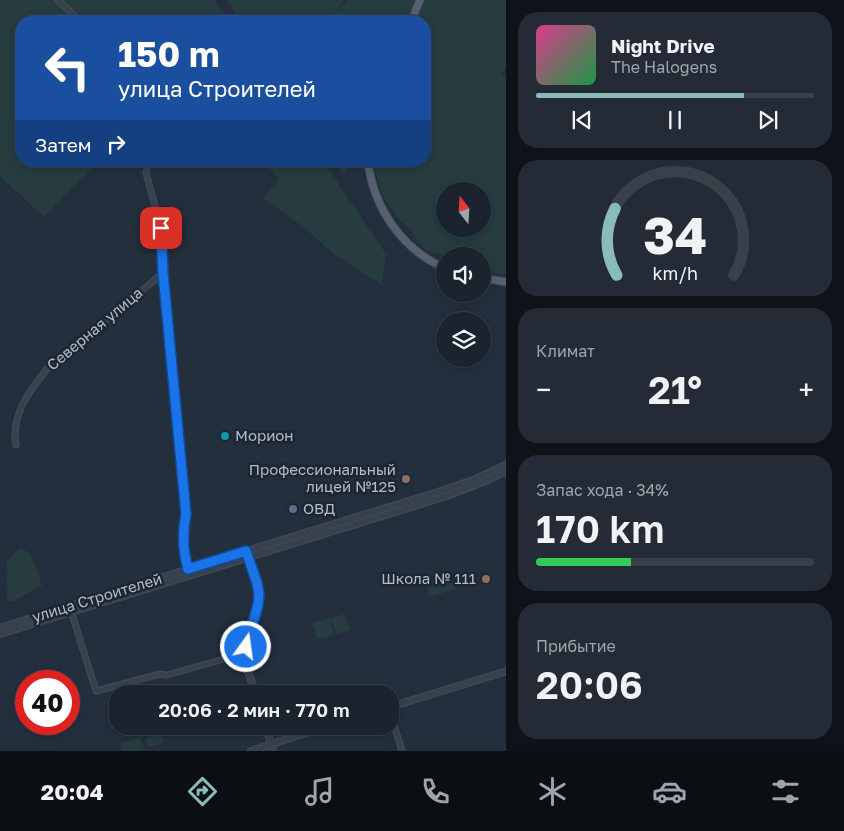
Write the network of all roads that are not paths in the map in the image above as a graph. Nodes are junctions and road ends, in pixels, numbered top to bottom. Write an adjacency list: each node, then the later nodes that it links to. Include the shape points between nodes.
1 (58, 0): 3 (street)
2 (420, 0): 4 (main road)
3 (74, 15)
4 (414, 15)
5 (148, 167): 8 (street, via 146,173 161,228)
6 (369, 167): 7 (main road, via 377,200 394,228 420,254)
7 (436, 264)
8 (163, 273): 11 (street, Северная улица, via 47,369 20,408); 15 (street, via 186,514 183,536)
9 (491, 280): 10 (main road)
10 (506, 282)
11 (16, 445)
12 (506, 464): 14 (street, улица Строителей, via 473,480)
13 (506, 471): 14 (street, улица Строителей, via 447,496)
14 (247, 554): 15 (street, улица Строителей); 19 (street, via 259,594)
15 (189, 572): 16 (street, улица Строителей)
16 (71, 609): 17 (street, улица Строителей); 18 (street, улица Строителей); 19 (street, via 96,691)
17 (0, 628)
18 (0, 634)
19 (245, 653): 21 (street)
20 (506, 672): 22 (street)
21 (253, 685)
22 (399, 704)
23 (268, 735): 26 (street)
24 (304, 735): 26 (street)
25 (397, 735): 28 (street)
26 (272, 748): 27 (street)
27 (251, 751)
28 (402, 751)

